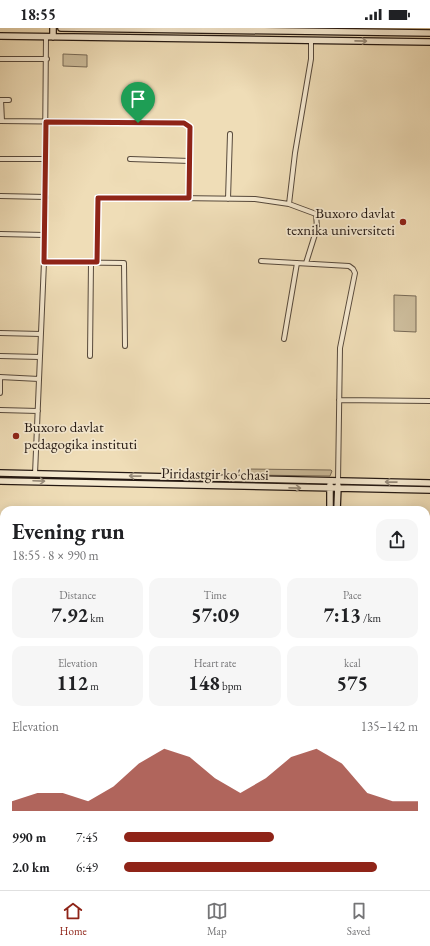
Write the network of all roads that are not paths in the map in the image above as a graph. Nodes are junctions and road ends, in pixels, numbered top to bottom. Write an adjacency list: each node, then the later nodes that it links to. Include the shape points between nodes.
1 (53, 28): 8 (street)
2 (61, 28): 3 (street)
3 (334, 32): 4 (street); 10 (street)
4 (348, 33): 5 (street); 11 (street)
5 (430, 33)
6 (0, 36): 7 (street)
7 (46, 36): 8 (street); 14 (street)
8 (53, 37): 9 (street)
9 (311, 40): 10 (street); 28 (street, via 311,59)
10 (334, 41): 11 (street)
11 (348, 41): 12 (street, one-way to 12)
12 (430, 42)
13 (0, 59): 14 (street)
14 (47, 59): 18 (street)
15 (0, 100): 16 (street); 17 (street)
16 (9, 100)
17 (1, 121): 18 (street)
18 (46, 122): 21 (street); 23 (street, via 184,123 190,127)
19 (230, 134): 27 (street)
20 (0, 159): 21 (street)
21 (46, 159): 25 (street)
22 (130, 159): 23 (street)
23 (190, 161): 26 (street)
24 (0, 196): 25 (street)
25 (46, 197): 30 (street)
26 (189, 198): 27 (street); 34 (street, via 98,198)
27 (228, 199): 28 (street, via 255,199)
28 (289, 204): 36 (street, via 316,214 317,228)
29 (0, 234): 30 (street)
30 (44, 235): 32 (street)
31 (262, 261): 35 (street)
32 (44, 262): 33 (street); 38 (street)
33 (91, 262): 34 (street); 42 (street)
34 (97, 262): 40 (street, via 124,263)
35 (297, 263): 36 (street); 39 (street)
36 (306, 263): 47 (street, via 349,266 355,273 340,348)
37 (0, 333): 38 (street)
38 (41, 334): 43 (street)
39 (284, 340)
40 (125, 346)
41 (0, 356): 43 (street)
42 (90, 356)
43 (40, 357): 45 (street)
44 (0, 377): 45 (street); 46 (street)
45 (39, 378): 50 (street)
46 (0, 393)
47 (339, 400): 48 (street); 55 (street)
48 (430, 401)
49 (0, 410): 50 (street)
50 (38, 411): 52 (street)
51 (0, 473): 52 (street, Piridastgir ko'chasi)
52 (35, 474): 53 (street, Piridastgir ko'chasi, one-way to 52)
53 (330, 480): 55 (street, Piridastgir ko'chasi); 57 (street)
54 (0, 481): 57 (street, Piridastgir ko'chasi, one-way to 57)
55 (338, 481): 56 (street, Piridastgir ko'chasi, one-way to 55); 58 (street)
56 (430, 483)
57 (330, 488): 58 (street, Piridastgir ko'chasi); 60 (street)
58 (338, 488): 59 (street, Piridastgir ko'chasi); 61 (street)
59 (430, 490)
60 (330, 506)
61 (337, 506)

